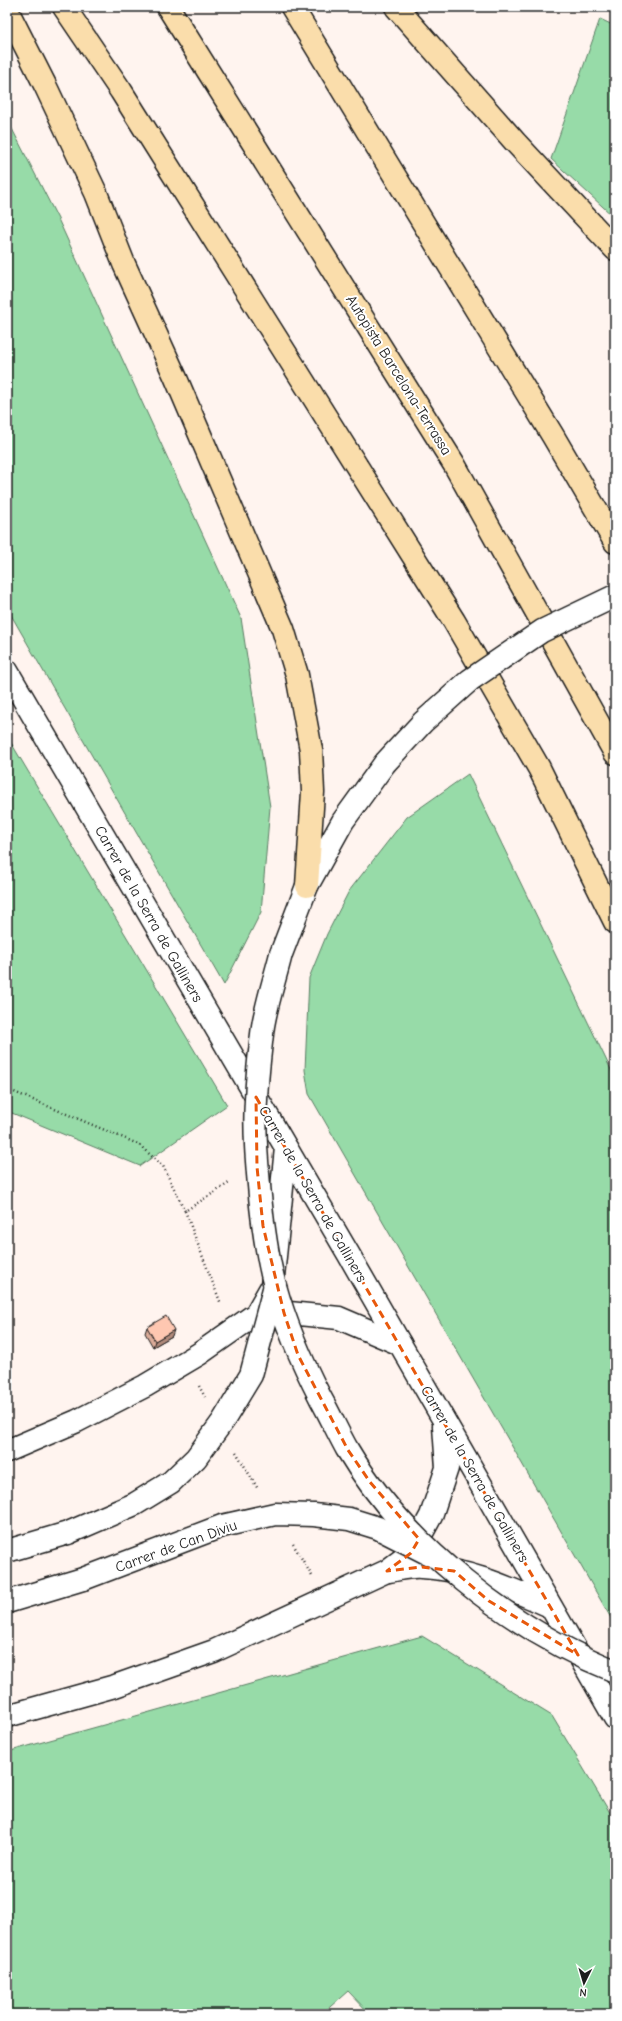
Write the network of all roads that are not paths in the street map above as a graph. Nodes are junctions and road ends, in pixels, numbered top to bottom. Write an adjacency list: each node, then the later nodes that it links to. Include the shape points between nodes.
1 (64, 7): 12 (highway, via 121,91 454,620 539,768)
2 (168, 7): 10 (highway, Autopista Barcelona-Terrassa, via 454,464)
3 (292, 7): 7 (highway, via 554,436)
4 (396, 7): 6 (highway, via 516,143)
5 (7, 10): 11 (highway, via 96,193 124,264 283,629 297,675 312,750 313,792)
6 (615, 249)
7 (615, 542)
8 (615, 596): 11 (street, bridge, via 542,631 470,680 423,722 385,763 343,821)
9 (7, 671): 13 (street, Carrer de la Serra de Galliners)
10 (615, 753)
11 (307, 886): 14 (street, bridge, via 281,954 264,1025 256,1101 257,1167 263,1226)
12 (615, 922)
13 (286, 1148): 15 (street, via 272,1286); 16 (street, Carrer de la Serra de Galliners)
14 (275, 1285): 19 (street, bridge, via 251,1375 223,1421 196,1458 171,1482 134,1504 68,1533); 20 (street, bridge, via 298,1355 348,1450 406,1526)
15 (256, 1314): 16 (street, via 289,1313 339,1318); 18 (street, via 200,1354 145,1386 76,1421)
16 (400, 1344): 17 (street, Carrer de la Serra de Galliners)
17 (444, 1421): 21 (street, via 447,1468 431,1516 411,1553); 23 (street, Carrer de la Serra de Galliners)
18 (7, 1451)
19 (7, 1551)
20 (438, 1558): 22 (street, Carrer de Can Diviu, bridge, via 378,1528 349,1519 275,1514 222,1526 83,1579); 24 (street, bridge, via 489,1601 535,1631 588,1660)
21 (387, 1571): 23 (street, via 422,1567 467,1573 498,1583); 25 (street, via 214,1651 115,1686)
22 (7, 1602)
23 (550, 1606): 26 (street, Carrer de la Serra de Galliners)
24 (615, 1671)
25 (7, 1716)
26 (615, 1718)

